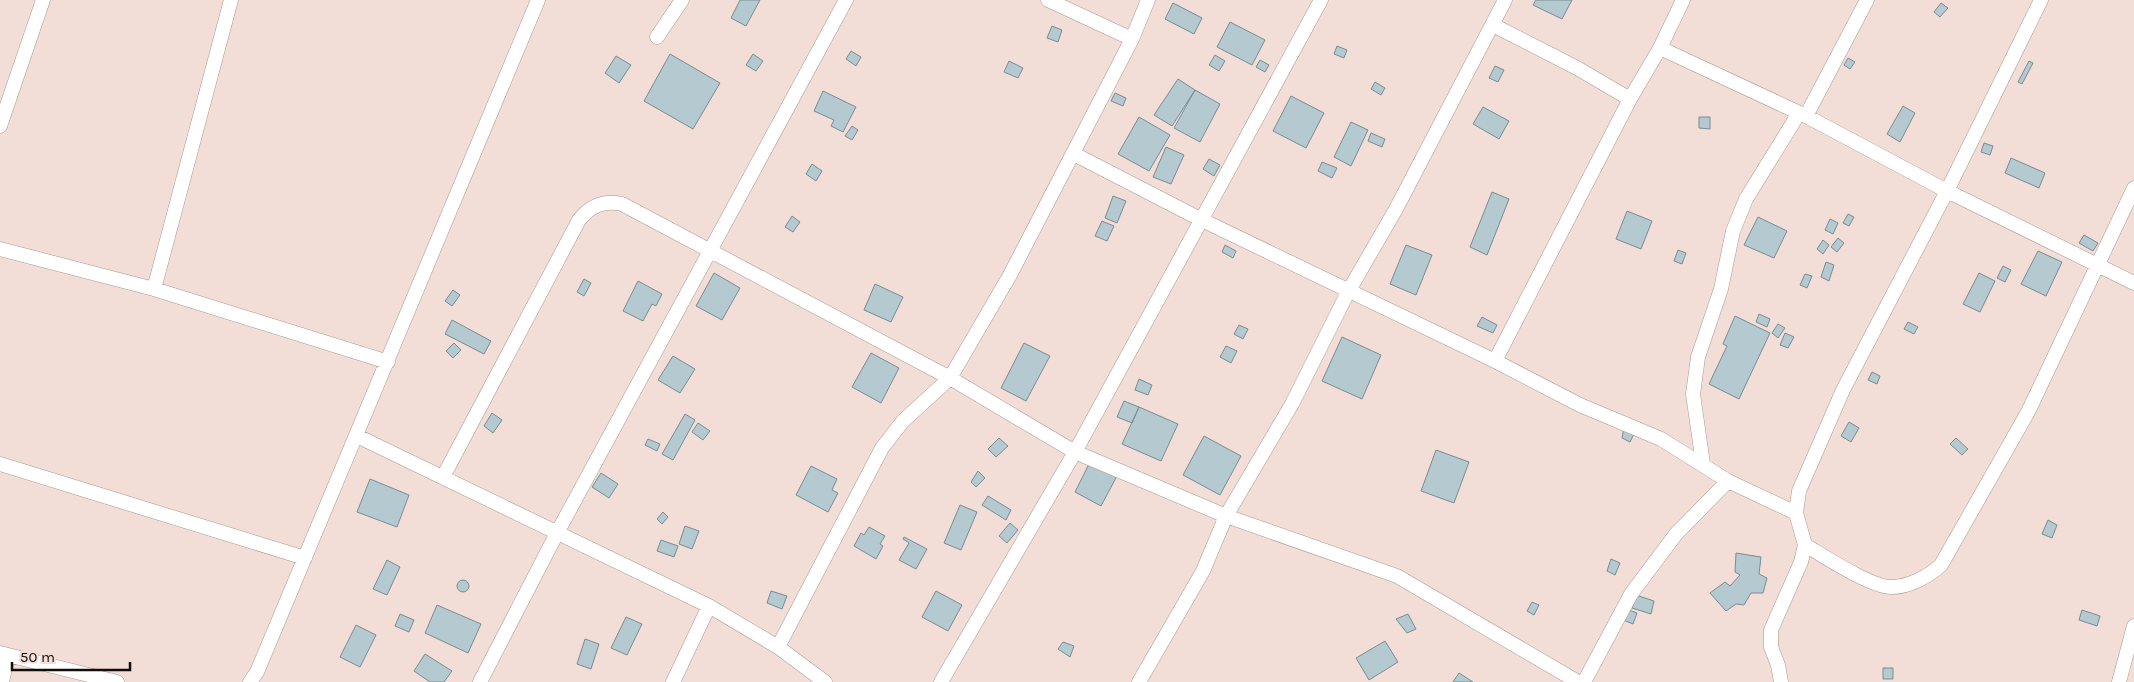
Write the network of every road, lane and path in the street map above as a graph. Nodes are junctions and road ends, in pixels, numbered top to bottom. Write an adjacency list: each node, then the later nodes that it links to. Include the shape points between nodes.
1 (42, 0): 19 (street)
2 (231, 0): 28 (street)
3 (538, 0): 31 (street)
4 (682, 0): 14 (street)
5 (846, 0): 25 (street)
6 (1048, 0): 15 (street)
7 (1148, 0): 15 (street)
8 (1321, 0): 23 (street)
9 (1505, 0): 13 (street)
10 (1683, 0): 16 (street)
11 (1866, 0): 18 (street)
12 (2041, 0): 22 (street)
13 (1493, 25): 17 (street); 29 (street, via 1396,209)
14 (658, 37)
15 (1132, 39): 20 (street)
16 (1660, 48): 17 (street); 18 (street)
17 (1630, 99): 30 (street)
18 (1802, 114): 22 (street); 36 (street, via 1746,199 1733,231 1721,289 1698,357 1693,394)
19 (0, 126)
20 (1074, 154): 23 (street); 32 (street, via 1010,275)
21 (2134, 188): 26 (street)
22 (1947, 191): 26 (street); 39 (street, via 1843,390 1799,491)
23 (1202, 220): 29 (street); 34 (street)
24 (0, 249): 28 (street)
25 (709, 251): 32 (street); 37 (street, via 622,204 602,203 585,212); 41 (street)
26 (2098, 266): 27 (street); 42 (street, via 2028,412 1941,565 1922,577 1892,587 1874,583)
27 (2134, 283)
28 (154, 289): 31 (street)
29 (1348, 292): 30 (street); 40 (street, via 1292,404)
30 (1495, 361): 36 (street, via 1580,405 1662,439)
31 (388, 362): 33 (street)
32 (950, 378): 34 (street); 46 (street, via 903,421 882,448)
33 (357, 436): 37 (street); 43 (street)
34 (1075, 452): 40 (street); 54 (street)
35 (0, 464): 43 (street)
36 (1703, 464): 38 (street)
37 (443, 477): 41 (street)
38 (1728, 481): 39 (street); 57 (street, via 1676,534 1630,594)
39 (1796, 513): 42 (street)
40 (1226, 516): 55 (street, via 1203,571); 56 (street, via 1397,576)
41 (557, 533): 44 (street); 51 (street)
42 (1805, 546): 58 (street, via 1771,630 1771,647)
43 (305, 558): 50 (street)
44 (709, 606): 46 (street); 52 (street)
45 (2134, 626): 59 (street)
46 (778, 647): 53 (street)
47 (4, 654): 48 (street); 49 (street)
48 (2, 682)
49 (117, 682)
50 (250, 682)
51 (480, 682)
52 (673, 682)
53 (825, 682)
54 (942, 682)
55 (1139, 682)
56 (1578, 682)
57 (1584, 682)
58 (1781, 682)
59 (2119, 682)

